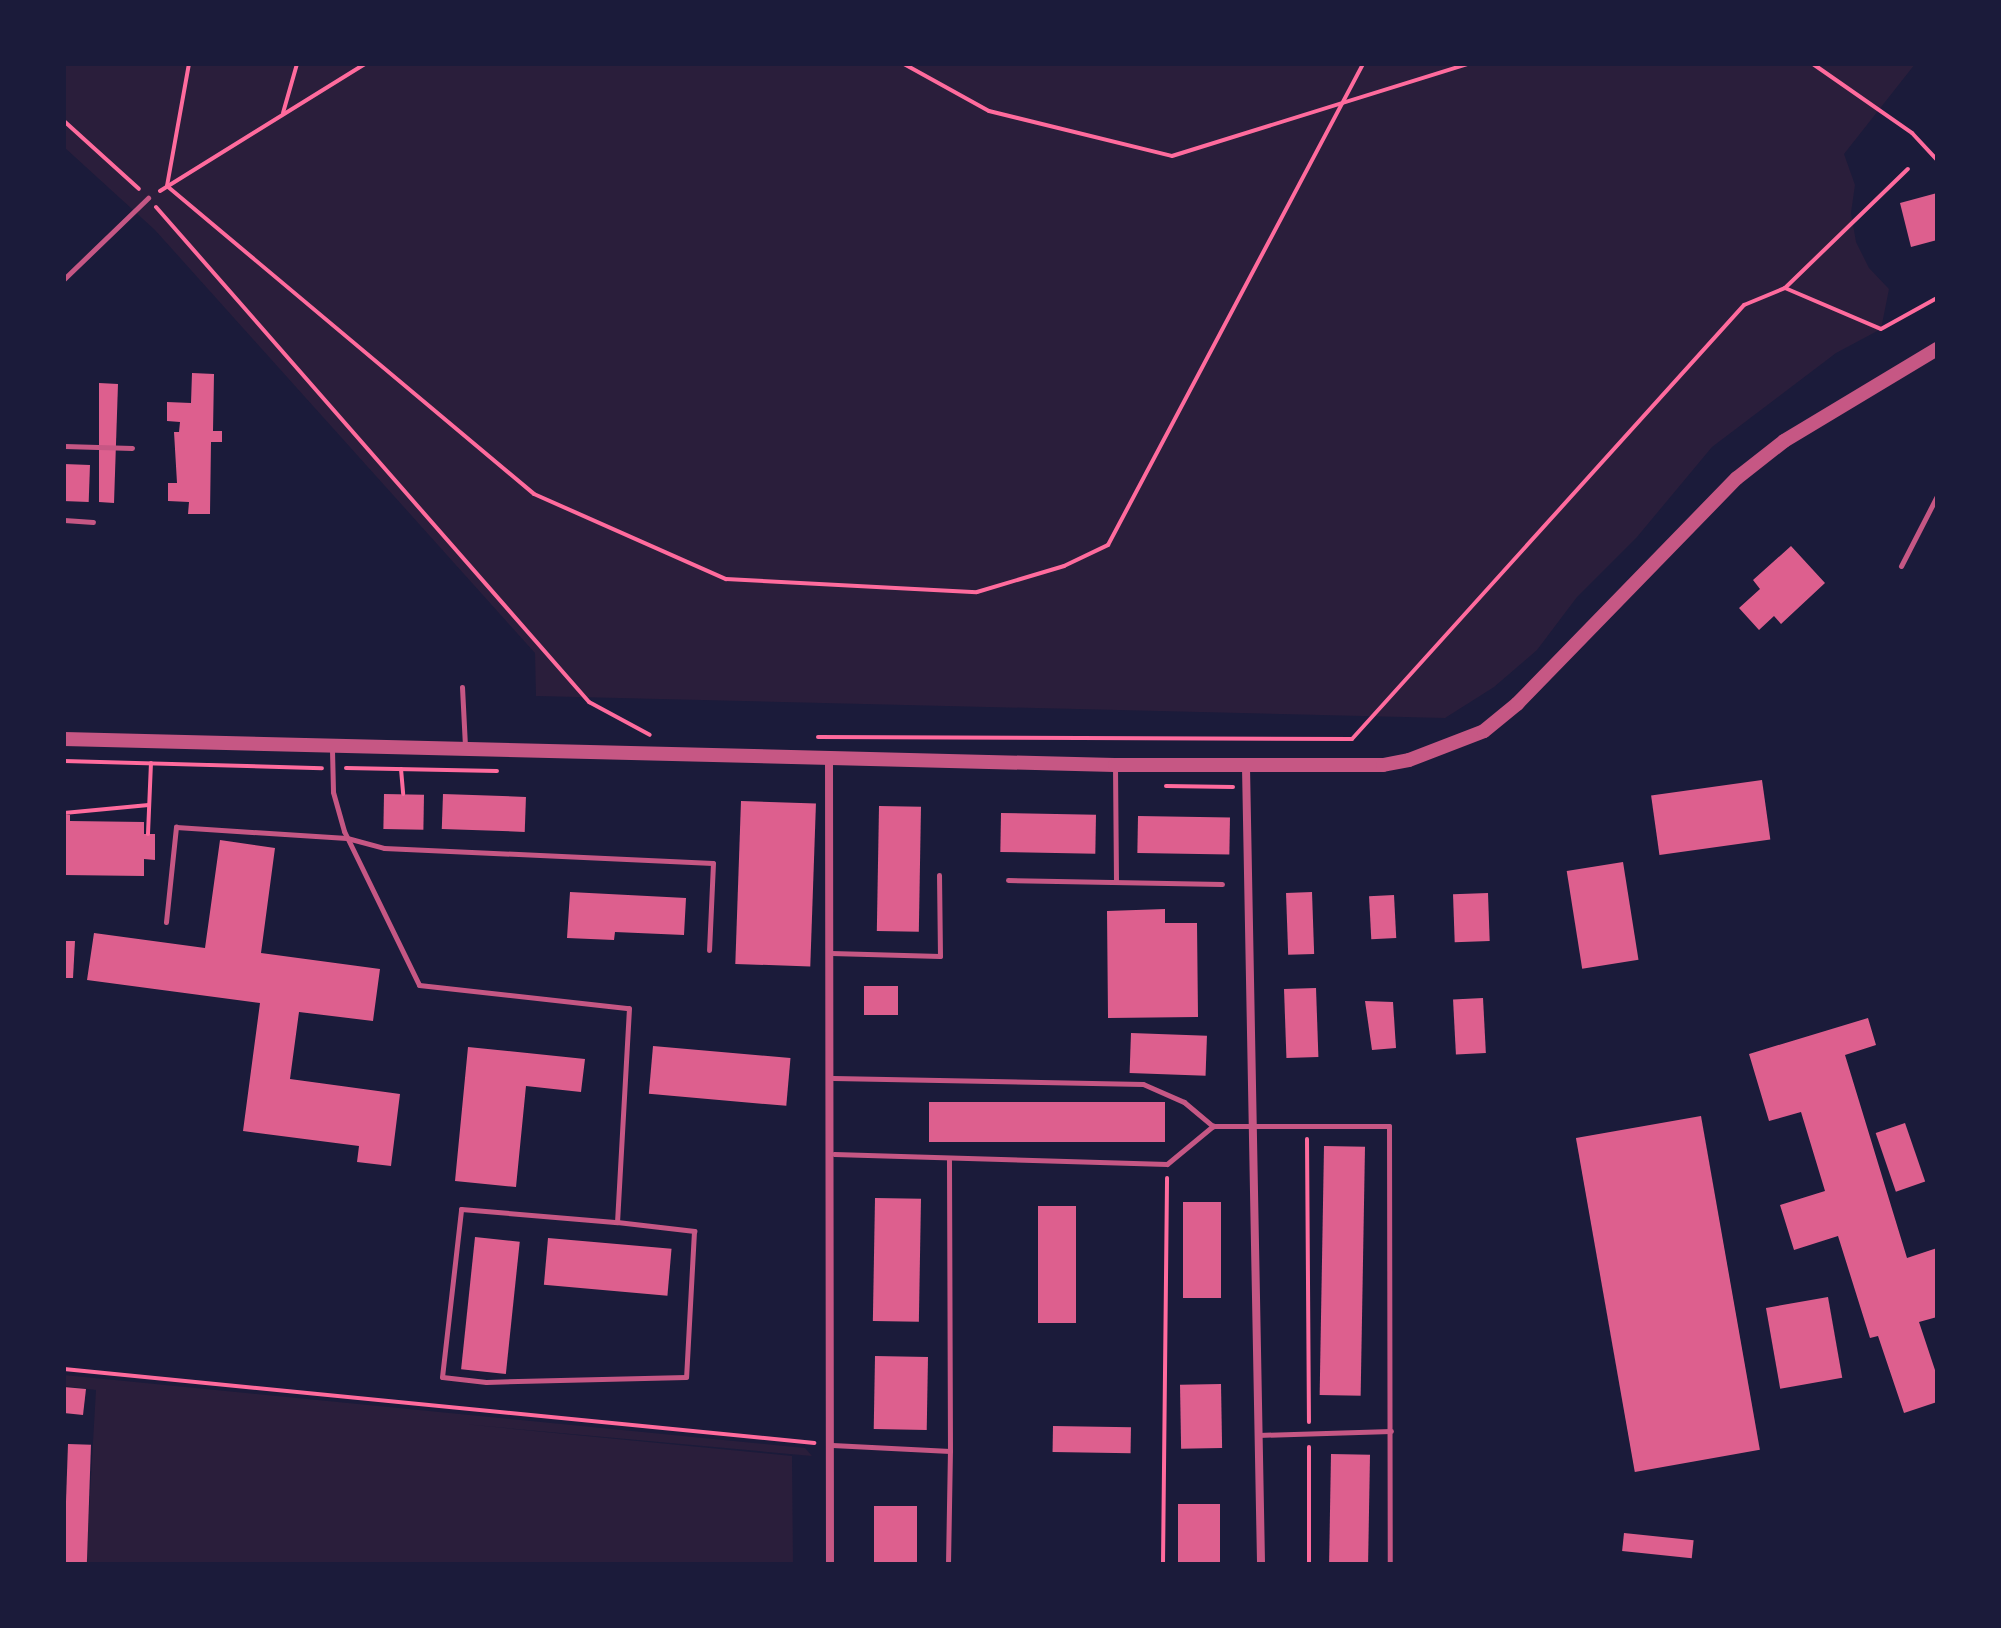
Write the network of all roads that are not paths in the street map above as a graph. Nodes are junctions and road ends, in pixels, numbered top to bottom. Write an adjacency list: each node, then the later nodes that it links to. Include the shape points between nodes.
1 (148, 198): 2 (lane)
2 (64, 279)
3 (1937, 349): 16 (street, via 1784,441 1737,478 1517,704 1484,731 1441,750 1383,765)
4 (64, 446): 5 (lane)
5 (132, 448)
6 (1937, 496): 9 (lane)
7 (64, 520): 8 (lane)
8 (93, 522)
9 (1901, 566)
10 (462, 687): 13 (lane)
11 (64, 739): 12 (street)
12 (332, 750): 13 (street); 17 (lane, via 333,792)
13 (465, 751): 14 (street)
14 (829, 755): 15 (street); 24 (street)
15 (1115, 765): 16 (street); 20 (lane)
16 (1246, 767): 26 (street)
17 (347, 838): 22 (lane, via 176,827); 23 (lane, via 384,848 713,863); 30 (lane, via 419,985 629,1008)
18 (939, 875): 24 (lane, via 940,956)
19 (1008, 880): 20 (lane)
20 (1116, 881): 21 (lane)
21 (1222, 884)
22 (166, 922)
23 (709, 950)
24 (831, 953): 25 (street)
25 (833, 1078): 27 (lane, via 1143,1084 1184,1102); 28 (street)
26 (1256, 1125): 27 (lane); 31 (lane, via 1389,1126); 32 (street)
27 (1213, 1126): 29 (lane, via 1167,1164)
28 (834, 1154): 29 (lane); 33 (street)
29 (949, 1160): 34 (lane)
30 (617, 1222): 30 (lane, via 694,1231 686,1377 486,1382 442,1377 461,1209)
31 (1391, 1431): 32 (lane); 38 (lane)
32 (1258, 1435): 37 (street)
33 (832, 1445): 34 (lane); 35 (street)
34 (950, 1451): 36 (lane)
35 (830, 1564)
36 (948, 1564)
37 (1261, 1564)
38 (1390, 1564)

